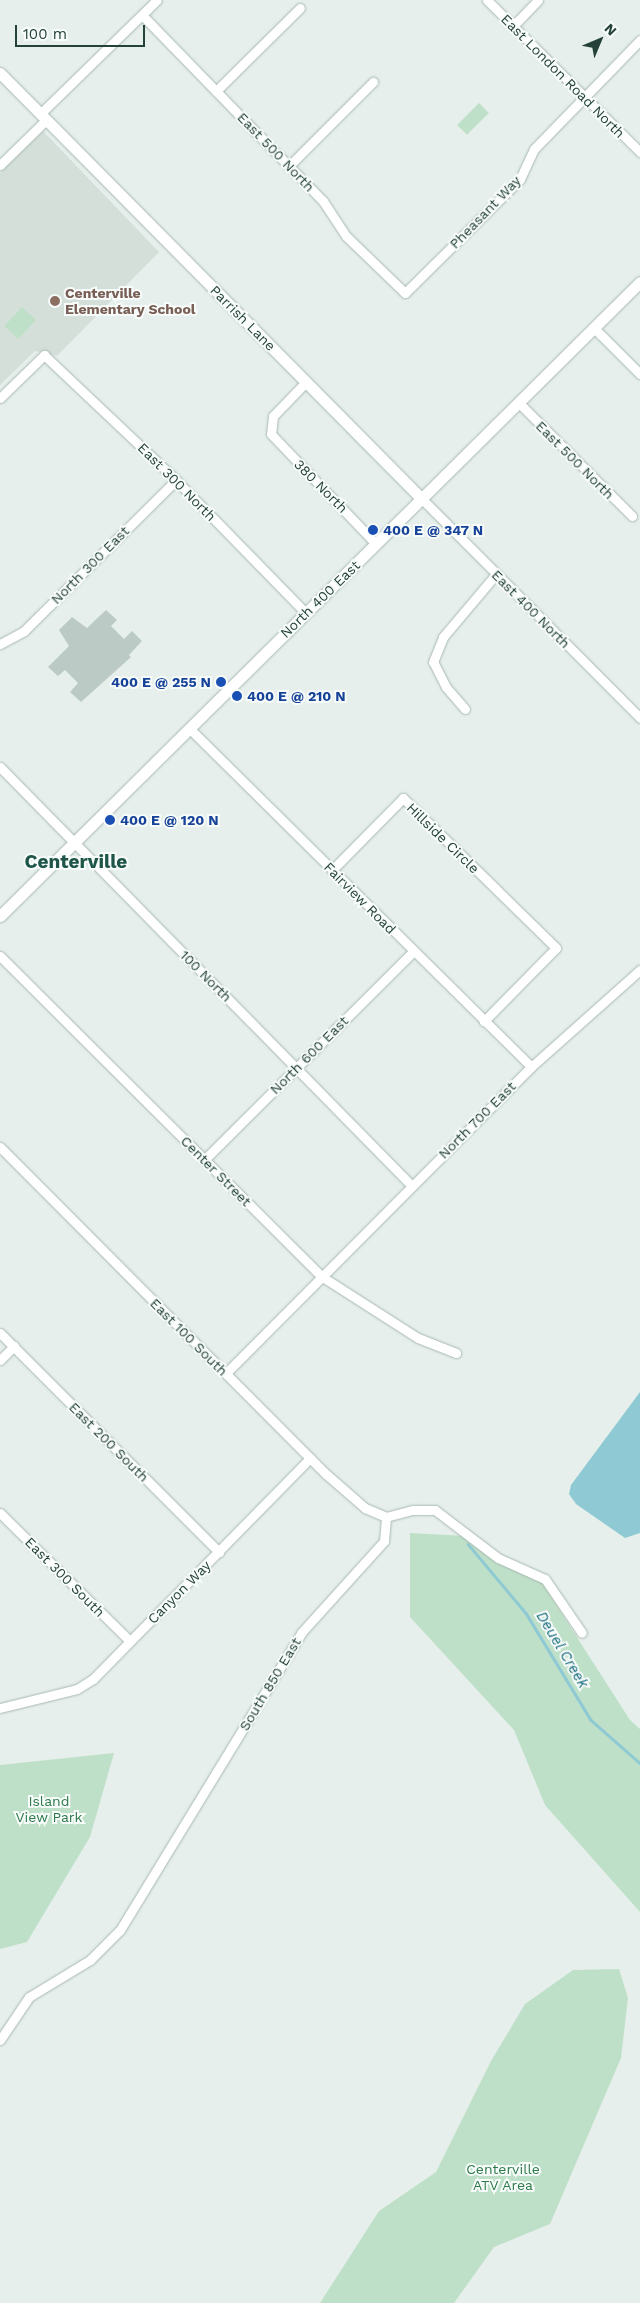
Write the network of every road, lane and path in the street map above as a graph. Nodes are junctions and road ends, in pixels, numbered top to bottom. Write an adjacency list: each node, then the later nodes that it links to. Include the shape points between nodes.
1 (157, 0): 5 (street)
2 (487, 0): 6 (street, East London Road North)
3 (538, 0): 6 (street)
4 (300, 8): 10 (street)
5 (142, 15): 10 (street, East 500 North); 12 (street)
6 (513, 26): 11 (street, East London Road North)
7 (640, 40): 11 (street, Pheasant Way)
8 (0, 73): 12 (street, Parrish Lane)
9 (373, 82): 15 (street)
10 (216, 91): 15 (street, East 500 North)
11 (584, 97): 13 (street, East London Road North); 17 (street, Pheasant Way, via 534,149 520,179)
12 (43, 117): 14 (street); 20 (street, Parrish Lane)
13 (640, 152)
14 (0, 165)
15 (289, 166): 17 (street, East 500 North, via 323,201 346,236)
16 (640, 282): 18 (street, North 400 East)
17 (405, 293)
18 (595, 329): 19 (street); 22 (street, North 400 East)
19 (640, 374)
20 (306, 382): 24 (street, Parrish Lane); 26 (street, 380 North, via 276,413 269,426 276,441)
21 (0, 398): 23 (street, East 300 North, via 44,355)
22 (519, 403): 24 (street, North 400 East); 25 (street, East 500 North)
23 (176, 480): 28 (street, East 300 North); 29 (street, North 300 East, via 24,631)
24 (422, 499): 26 (street, North 400 East); 27 (street, East 400 North)
25 (632, 516)
26 (376, 544): 28 (street, North 400 East)
27 (496, 574): 30 (street, via 443,637 434,662 446,687); 31 (street, East 400 North)
28 (306, 613): 32 (street, North 400 East)
29 (0, 644)
30 (465, 709)
31 (640, 718)
32 (190, 729): 34 (street, North 400 East); 35 (street, Fairview Road)
33 (0, 767): 34 (street, 100 North)
34 (74, 842): 36 (street, North 400 East); 42 (street, 100 North)
35 (332, 870): 37 (street, Fairview Road); 40 (street, Hillside Circle, via 402,798 556,948)
36 (0, 916)
37 (414, 951): 40 (street, Fairview Road); 42 (street, North 600 East)
38 (0, 956): 44 (street, Center Street)
39 (640, 970): 41 (street, North 700 East)
40 (484, 1021): 41 (street, Fairview Road)
41 (531, 1067): 45 (street, North 700 East)
42 (296, 1068): 44 (street, North 600 East); 45 (street, 100 North)
43 (0, 1147): 51 (street, East 100 South)
44 (204, 1160): 46 (street, Center Street)
45 (412, 1185): 46 (street, North 700 East)
46 (321, 1276): 49 (street, Center Street, via 418,1338); 51 (street, North 700 East)
47 (0, 1333): 48 (street, East 200 South)
48 (14, 1346): 50 (street); 55 (street, East 200 South)
49 (456, 1352)
50 (0, 1360)
51 (226, 1373): 52 (street, East 100 South)
52 (310, 1458): 54 (street, East 100 South, via 366,1508); 55 (street, Canyon Way)
53 (1, 1516): 57 (street, East 300 South)
54 (386, 1518): 56 (street, via 413,1510 434,1510 498,1558 544,1579); 59 (street, South 850 East, via 384,1541 301,1633 120,1930 90,1960 29,1998)
55 (219, 1552): 57 (street, Canyon Way)
56 (582, 1633)
57 (130, 1641): 58 (street, Canyon Way, via 93,1679 77,1689)
58 (0, 1708)
59 (0, 2040)

